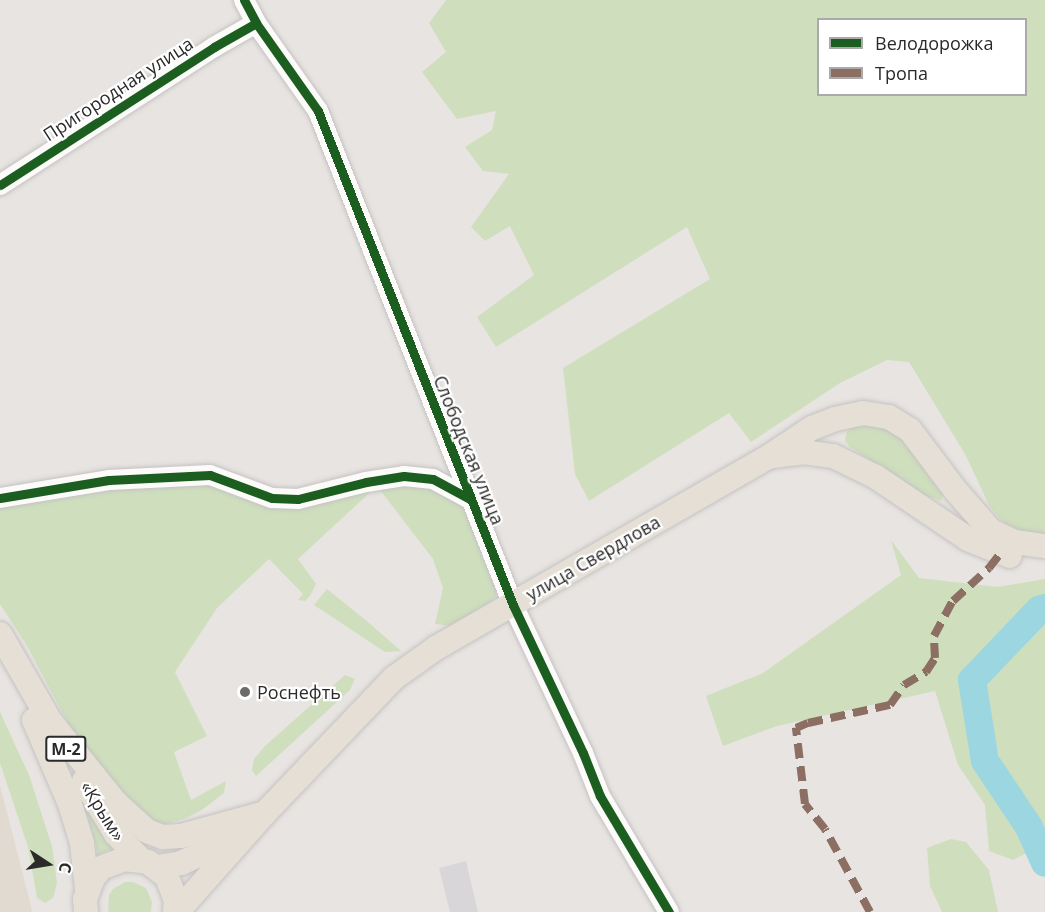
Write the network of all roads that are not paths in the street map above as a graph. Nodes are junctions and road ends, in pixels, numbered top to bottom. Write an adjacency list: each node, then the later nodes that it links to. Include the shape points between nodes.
1 (244, 0): 2 (street, Слободская улица)
2 (256, 24): 3 (street, Пригородная улица); 6 (street, Слободская улица, via 318,111)
3 (0, 185)
4 (770, 456): 7 (main road, улица Свердлова, via 812,428 835,419 863,413 889,417 910,429 991,531 1015,542); 8 (main road, улица Свердлова, via 803,452 833,456 876,477 968,539 1000,554); 9 (main road, улица Свердлова)
5 (0, 498): 6 (street, via 109,480 210,475 272,498 298,499 404,476 433,479)
6 (470, 499): 9 (street, Слободская улица)
7 (1045, 546)
8 (1045, 560)
9 (513, 605): 13 (main road, улица Свердлова, via 436,648 394,678); 17 (street, Слободская улица, via 600,796)
10 (0, 634): 12 (main road, «Крым» / М-2)
11 (0, 661): 15 (main road, М-2, via 53,761 82,843)
12 (50, 721): 13 (main road, via 117,802 147,831 163,837 181,836); 14 (main road, «Крым» / М-2, via 116,834)
13 (265, 813): 14 (main road, via 181,863); 16 (main road)
14 (148, 863): 15 (main road, «Крым» / М-2, via 124,858 112,862 93,878); 16 (main road, «Крым» / М-2, via 173,888)
15 (86, 900)
16 (176, 912)
17 (669, 912)

